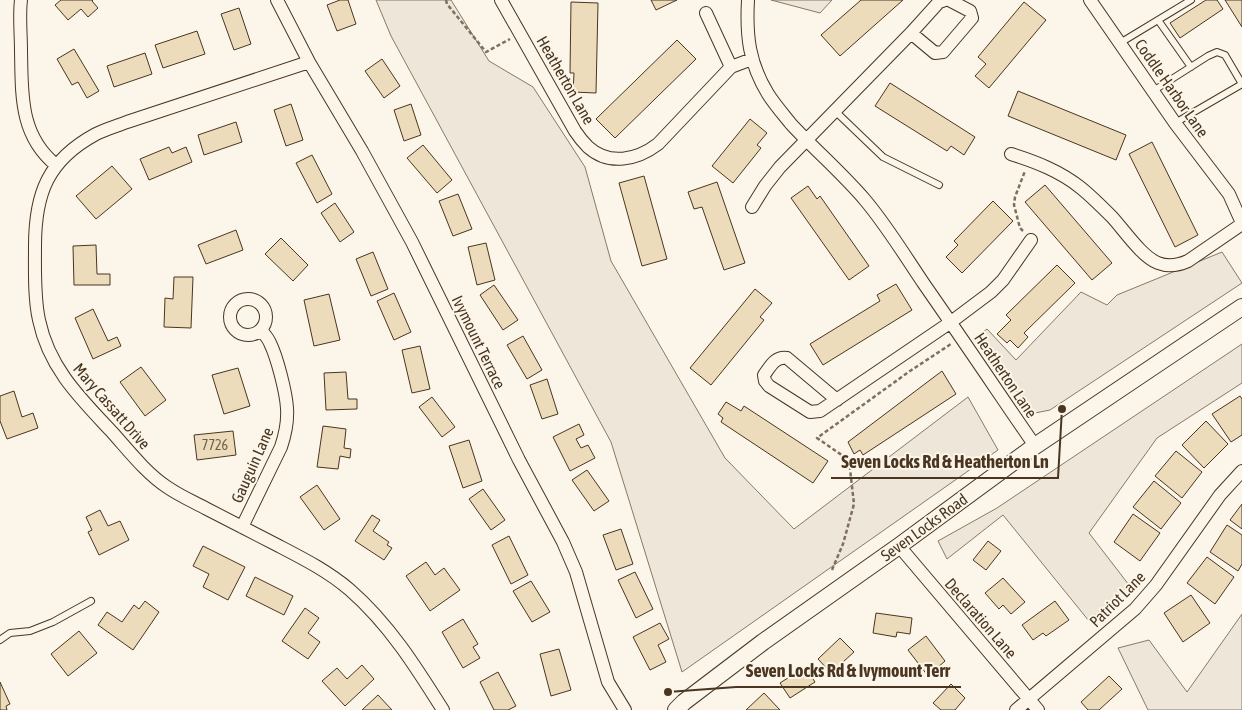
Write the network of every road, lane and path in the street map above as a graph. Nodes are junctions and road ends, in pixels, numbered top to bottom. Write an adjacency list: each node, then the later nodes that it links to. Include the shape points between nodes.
1 (21, 0): 25 (street, via 22,90 26,117 32,135)
2 (277, 0): 15 (street, Ivymount Terrace)
3 (446, 0): 12 (path, via 486,52)
4 (501, 0): 12 (street, Heatherton Lane)
5 (748, 0): 14 (street, Heatherton Lane, via 747,25)
6 (947, 0): 11 (street, via 939,2); 11 (street, via 970,11 972,18 943,52 935,53)
7 (1090, 0): 13 (street, Coddle Harbor Lane)
8 (1191, 0): 10 (lane)
9 (706, 13): 16 (street)
10 (1158, 20): 13 (lane); 17 (lane)
11 (911, 33): 20 (street)
12 (520, 34): 16 (street, Heatherton Lane, via 575,131 589,148 613,159 641,155 658,144)
13 (1120, 43): 19 (street, Coddle Harbor Lane)
14 (752, 59): 16 (street, Heatherton Lane); 22 (street, Heatherton Lane, via 772,101)
15 (310, 62): 25 (street, Mary Cassatt Drive, via 98,133); 47 (street, Ivymount Terrace, via 412,242 563,542 576,572 608,682)
16 (731, 67)
17 (1191, 67): 18 (lane, via 1217,52 1225,55); 19 (lane)
18 (1242, 84): 21 (lane)
19 (1153, 91): 21 (street, Coddle Harbor Lane)
20 (835, 111): 22 (street); 26 (lane, via 883,157)
21 (1176, 123): 27 (street, Coddle Harbor Lane)
22 (807, 141): 29 (street, via 780,167); 33 (street, Heatherton Lane, via 866,201)
23 (1011, 154): 24 (street, Coddle Harbor Lane)
24 (1029, 160): 30 (street, Coddle Harbor Lane, via 1080,187 1148,257 1159,263 1179,265 1188,261); 31 (path, via 1014,205 1020,228)
25 (56, 165): 39 (street, Mary Cassatt Drive, via 41,196 35,245 39,318 52,358 80,398 152,474 167,487)
26 (939, 185)
27 (1229, 194): 28 (street, Coddle Harbor Lane); 30 (street, Coddle Harbor Lane)
28 (1242, 204)
29 (752, 207)
30 (1242, 224)
31 (1031, 240): 33 (street, via 1003,280)
32 (1242, 307): 37 (main road, Seven Locks Road)
33 (951, 322): 35 (street, Heatherton Lane); 36 (street)
34 (261, 330): 39 (street, Gauguin Lane, via 271,344 286,396 286,433)
35 (961, 337): 37 (street, Heatherton Lane); 41 (path, via 817,438 849,460 854,504)
36 (836, 400): 36 (street, via 820,411 810,412 769,386 764,375 776,359 787,358)
37 (1035, 446): 40 (main road, Seven Locks Road)
38 (1242, 471): 44 (street, Patriot Lane, via 1220,494 1156,585 1135,609)
39 (242, 527): 46 (street, Mary Cassatt Drive, via 311,563 364,603 398,640)
40 (899, 546): 44 (street, Declaration Lane); 45 (main road, Seven Locks Road, via 763,642)
41 (832, 570)
42 (91, 601): 43 (lane, via 53,622 30,631 10,633)
43 (0, 640)
44 (1029, 699): 49 (street, Patriot Lane); 50 (street, Declaration Lane)
45 (680, 706): 48 (main road, Seven Locks Road)
46 (443, 710)
47 (625, 710)
48 (669, 710)
49 (1016, 710)
50 (1038, 710)

